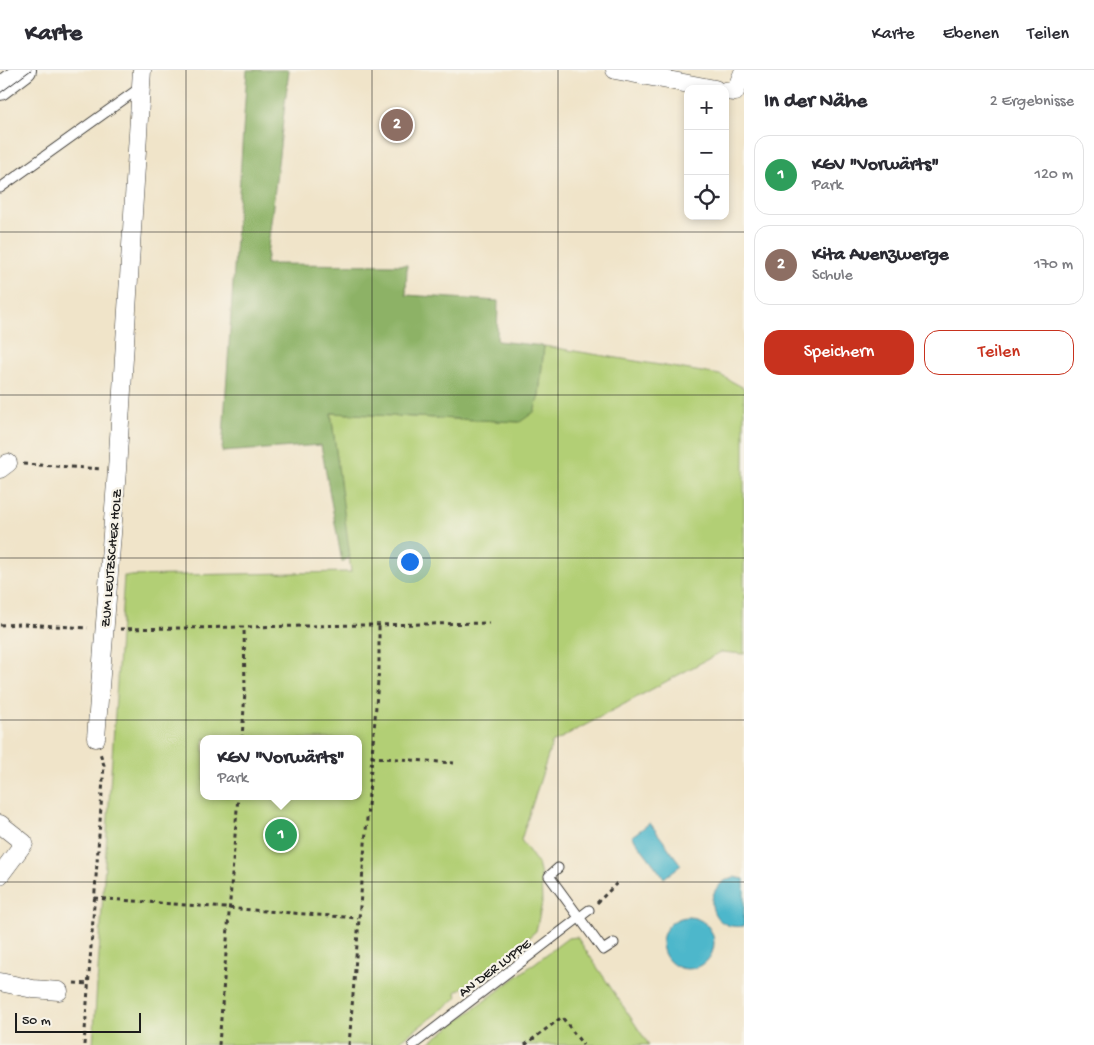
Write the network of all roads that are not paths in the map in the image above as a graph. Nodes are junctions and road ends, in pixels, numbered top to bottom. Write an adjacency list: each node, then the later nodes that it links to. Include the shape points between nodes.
1 (614, 70): 5 (street)
2 (744, 70): 7 (street, via 734,92)
3 (24, 71): 6 (street)
4 (141, 79): 8 (lane); 9 (street, ZUM LEUTZSCHER HOLZ, via 117,470 111,634)
5 (693, 85)
6 (0, 89)
7 (729, 91)
8 (0, 188)
9 (96, 738)
10 (0, 824): 12 (street, via 24,843)
11 (558, 868): 14 (lane, via 549,876)
12 (0, 875)
13 (589, 910): 14 (lane, AN DER LUPPE)
14 (579, 920): 15 (lane, via 603,950); 18 (lane, AN DER LUPPE)
15 (614, 943)
16 (0, 982): 17 (street)
17 (62, 987)
18 (413, 1045)

